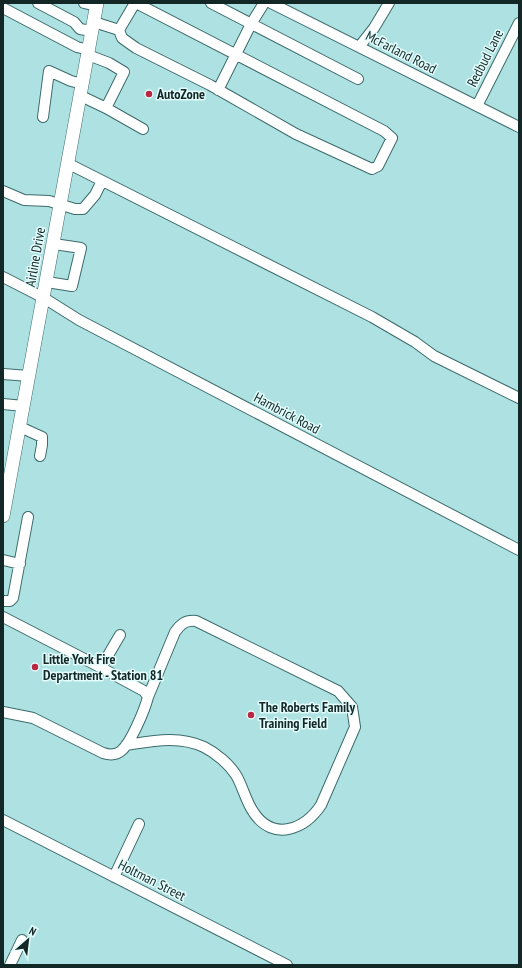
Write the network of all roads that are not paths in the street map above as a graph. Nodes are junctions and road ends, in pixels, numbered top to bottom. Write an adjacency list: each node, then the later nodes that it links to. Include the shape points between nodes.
1 (38, 3): 11 (street, via 74,22 80,29)
2 (135, 3): 12 (street); 15 (street)
3 (211, 3): 10 (street)
4 (264, 3): 10 (street)
5 (271, 3): 13 (street, McFarland Road)
6 (389, 3): 13 (street)
7 (93, 4): 11 (main road, Airline Drive)
8 (3, 8): 14 (street)
9 (519, 23): 19 (street, Redbud Lane)
10 (251, 24): 15 (street); 16 (street)
11 (93, 26): 12 (street); 14 (main road, Airline Drive)
12 (119, 30): 18 (street, via 122,38 129,44)
13 (359, 47): 19 (street, McFarland Road)
14 (89, 52): 17 (main road, Airline Drive); 20 (street, via 124,72)
15 (236, 55): 18 (street); 18 (street, via 384,130 392,138 378,166 372,169 296,134)
16 (358, 79)
17 (82, 90): 20 (street); 21 (street, via 71,81 49,71); 24 (main road, Airline Drive)
18 (218, 90)
19 (477, 106): 22 (street, McFarland Road)
20 (106, 108): 23 (street)
21 (44, 117)
22 (519, 127)
23 (143, 129)
24 (69, 164): 25 (street); 27 (main road, Airline Drive)
25 (102, 180): 27 (street, via 95,196 83,209); 34 (street, via 372,317 434,356)
26 (3, 191): 27 (street, via 24,200)
27 (61, 204): 28 (main road, Airline Drive)
28 (54, 244): 30 (main road, Airline Drive); 30 (street, via 81,248 72,286)
29 (3, 277): 31 (street, Hambrick Road)
30 (47, 282): 31 (main road, Airline Drive)
31 (44, 298): 33 (main road, Airline Drive); 41 (street, Hambrick Road, via 79,320)
32 (3, 374): 33 (street)
33 (29, 376): 36 (main road, Airline Drive)
34 (519, 398)
35 (3, 404): 36 (street)
36 (24, 406): 37 (main road, Airline Drive)
37 (20, 427): 38 (street, via 42,437); 39 (main road, Airline Drive)
38 (40, 456)
39 (3, 516)
40 (28, 517): 43 (street)
41 (519, 550)
42 (3, 560): 43 (street)
43 (20, 564): 44 (street, via 13,598 10,601)
44 (3, 601)
45 (3, 618): 47 (street)
46 (120, 635): 47 (street, via 103,664)
47 (96, 665): 48 (street, via 144,691)
48 (148, 696): 50 (street); 50 (street, via 175,632 188,620 196,621 338,691 352,707 355,727 317,810 305,823 284,830 263,823 254,813 235,774 222,759 204,747 186,741 163,739)
49 (3, 712): 50 (street, via 32,718 102,753 113,755)
50 (126, 745)
51 (3, 820): 53 (street, Holtman Street)
52 (139, 824): 53 (street)
53 (114, 877): 56 (street, Holtman Street)
54 (22, 940): 55 (street)
55 (10, 965)
56 (287, 965)

